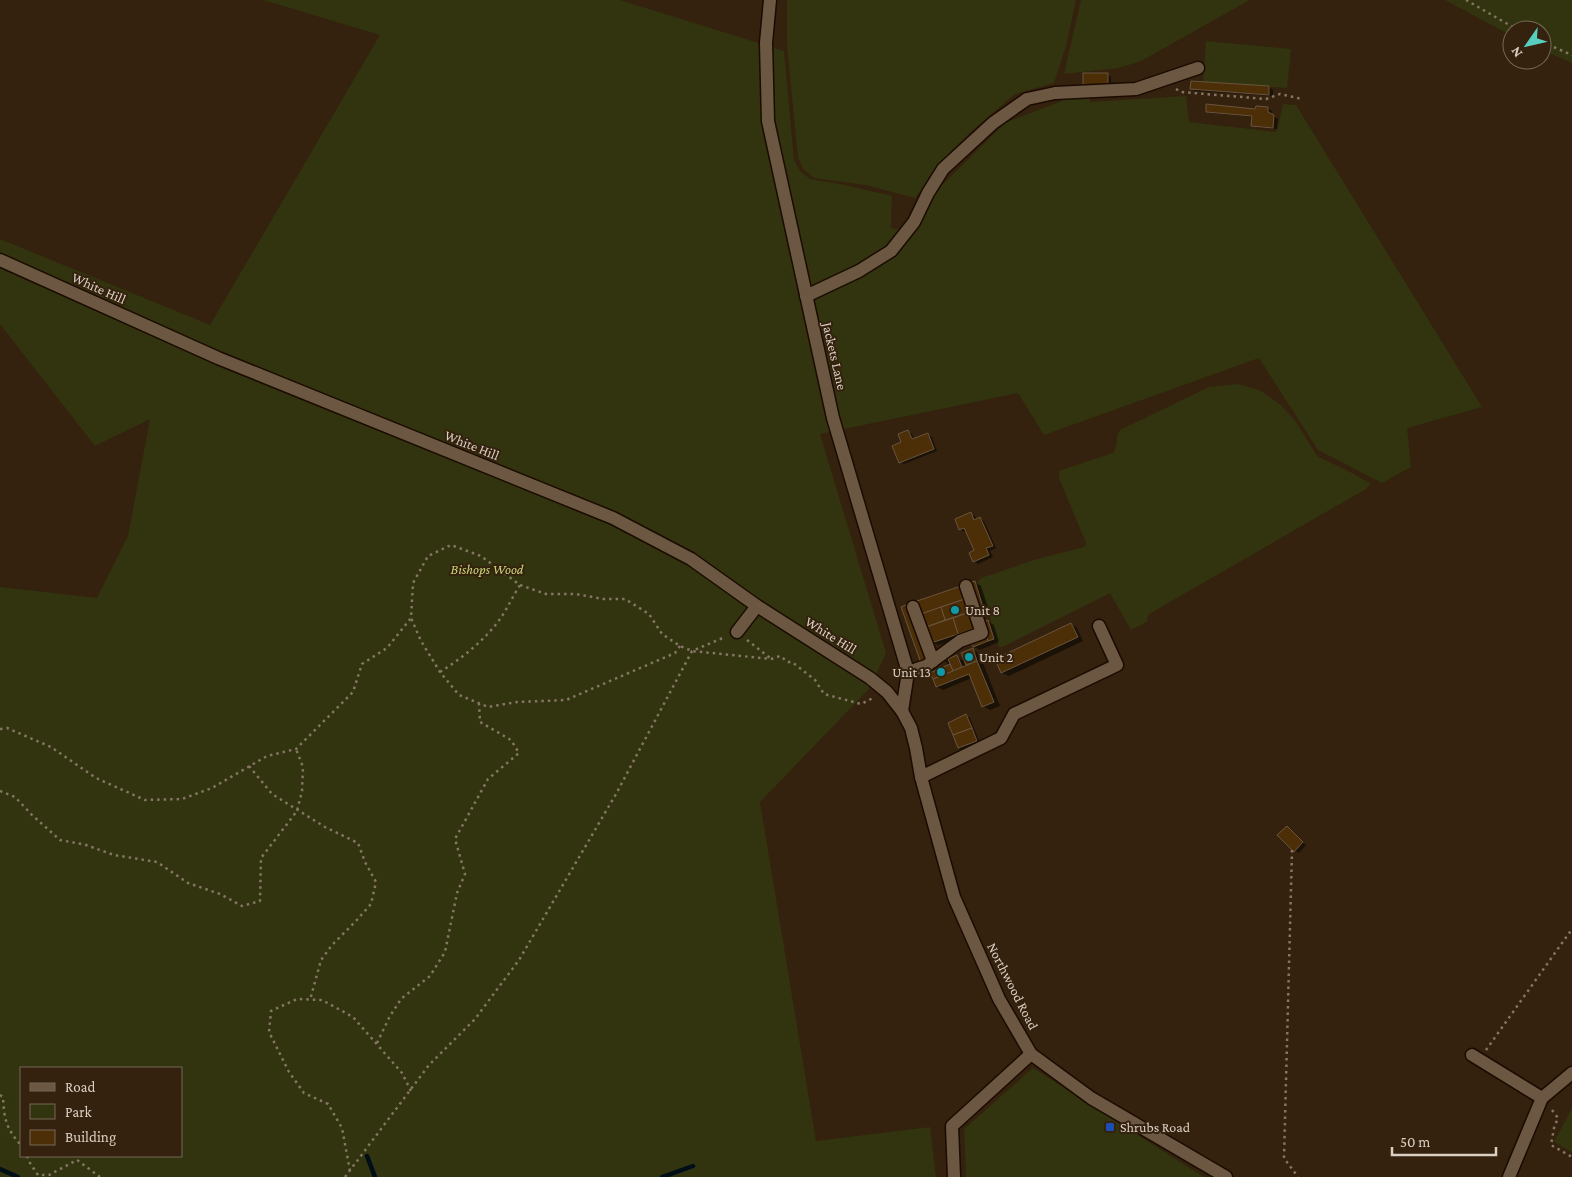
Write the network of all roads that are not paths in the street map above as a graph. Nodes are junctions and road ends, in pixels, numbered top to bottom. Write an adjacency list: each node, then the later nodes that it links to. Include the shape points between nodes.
1 (770, 0): 4 (street, Jackets Lane, via 766,43 768,121)
2 (1198, 68): 4 (street, via 1136,89 1055,93 1027,99 993,122 943,169 914,222 891,251 859,272)
3 (0, 260): 6 (street, White Hill, via 218,358 613,518 691,559)
4 (806, 296): 11 (street, Jackets Lane, via 834,418)
5 (966, 586): 10 (street, via 982,633 960,641)
6 (757, 606): 9 (street); 12 (street, White Hill, via 870,678)
7 (914, 607): 10 (street)
8 (1099, 626): 13 (street, via 1117,664 1014,714 1001,738)
9 (737, 632)
10 (933, 661): 11 (street)
11 (908, 672): 12 (street, Jackets Lane)
12 (902, 711): 13 (street, Northwood Road, via 911,728)
13 (921, 778): 14 (street, Northwood Road, via 954,897 999,998)
14 (1031, 1054): 18 (street, via 952,1126); 19 (street, Northwood Road, via 1090,1098)
15 (1475, 1057): 17 (street)
16 (1572, 1072): 17 (street)
17 (1542, 1098): 20 (street)
18 (954, 1177)
19 (1226, 1177)
20 (1508, 1177)

